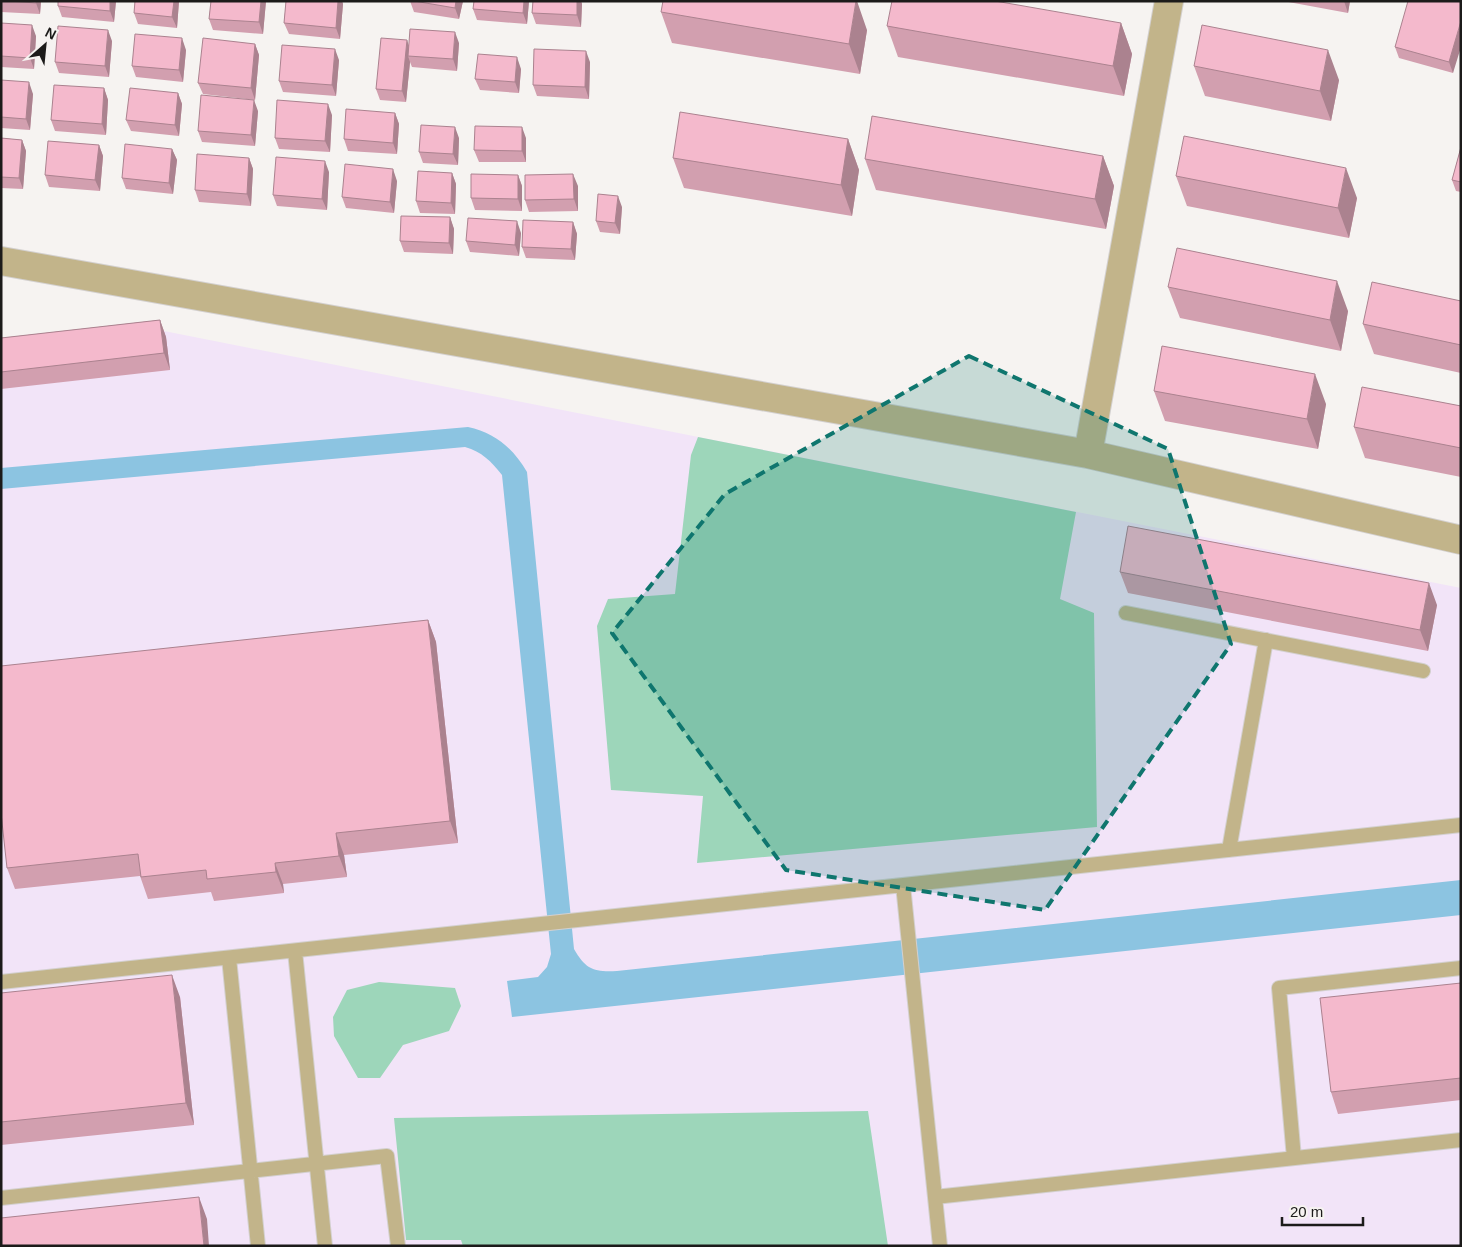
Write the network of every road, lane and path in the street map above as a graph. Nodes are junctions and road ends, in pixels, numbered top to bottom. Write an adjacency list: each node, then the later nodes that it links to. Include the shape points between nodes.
1 (1169, 1): 3 (street)
2 (1, 261): 3 (street)
3 (1088, 454): 4 (street)
4 (1461, 540)
5 (1126, 613): 6 (lane)
6 (1266, 640): 7 (lane); 9 (lane)
7 (1423, 671)
8 (1461, 825): 9 (lane)
9 (1229, 850): 10 (lane)
10 (903, 885): 11 (lane); 19 (lane)
11 (295, 951): 12 (lane); 17 (lane)
12 (228, 958): 14 (lane); 18 (lane)
13 (1461, 968): 16 (lane, via 1279,988)
14 (1, 982)
15 (1461, 1140): 16 (lane)
16 (1294, 1158): 19 (lane)
17 (316, 1164): 18 (lane); 22 (lane); 23 (lane, via 387,1156)
18 (250, 1171): 20 (lane); 21 (lane)
19 (934, 1197): 24 (lane)
20 (1, 1198)
21 (258, 1246)
22 (325, 1246)
23 (398, 1246)
24 (940, 1246)

